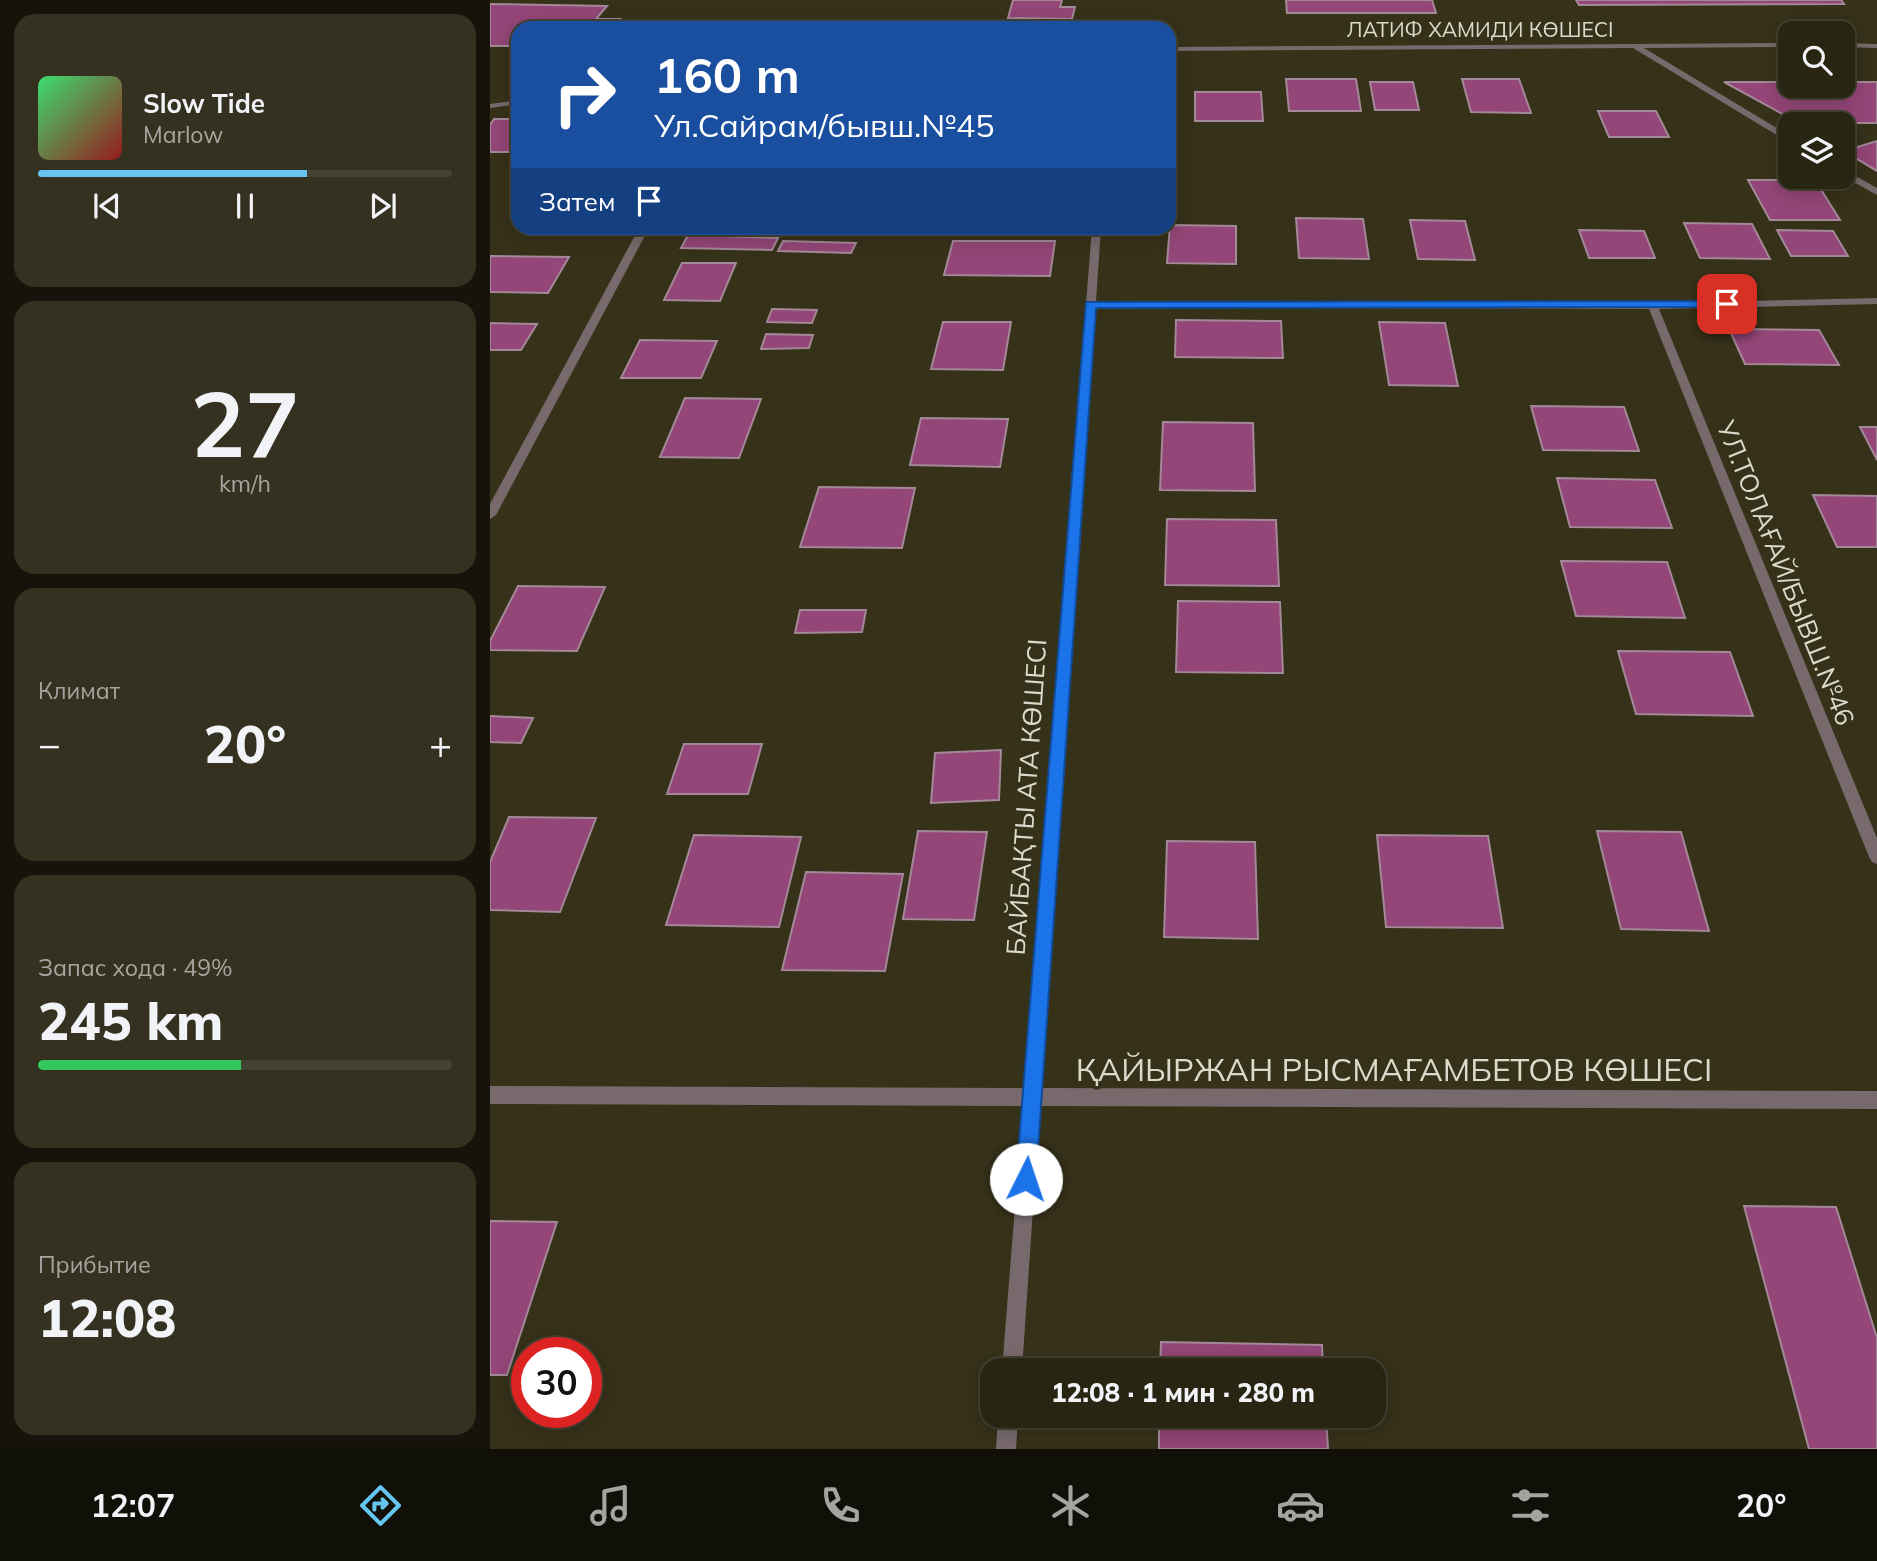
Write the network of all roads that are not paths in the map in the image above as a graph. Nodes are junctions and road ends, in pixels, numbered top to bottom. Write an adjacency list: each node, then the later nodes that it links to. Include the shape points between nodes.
1 (1778, 45): 2 (street, ЛАТИФ ХАМИДИ КӨШЕСІ)
2 (1634, 46): 5 (street, ЛАТИФ ХАМИДИ КӨШЕСІ); 8 (street)
3 (1855, 46): 4 (street)
4 (1877, 46)
5 (1176, 48)
6 (511, 103): 7 (street)
7 (490, 106)
8 (1778, 133)
9 (1855, 179): 10 (street)
10 (1877, 192)
11 (641, 235): 16 (street)
12 (1095, 235): 14 (street, БАЙБАҚТЫ АТА КӨШЕСІ)
13 (1877, 301): 15 (street)
14 (1090, 304): 15 (street); 19 (street, БАЙБАҚТЫ АТА КӨШЕСІ)
15 (1653, 306): 17 (street, УЛ.ТОЛАҒАЙ/БЫВШ.№46)
16 (490, 516)
17 (1877, 857)
18 (490, 1095): 19 (street, ҚАЙЫРЖАН РЫСМАҒАМБЕТОВ КӨШЕСІ)
19 (1032, 1097): 20 (street, ҚАЙЫРЖАН РЫСМАҒАМБЕТОВ КӨШЕСІ); 21 (street, БАЙБАҚТЫ АТА КӨШЕСІ)
20 (1877, 1100)
21 (1013, 1358)
22 (1007, 1428): 23 (street)
23 (1006, 1449)

